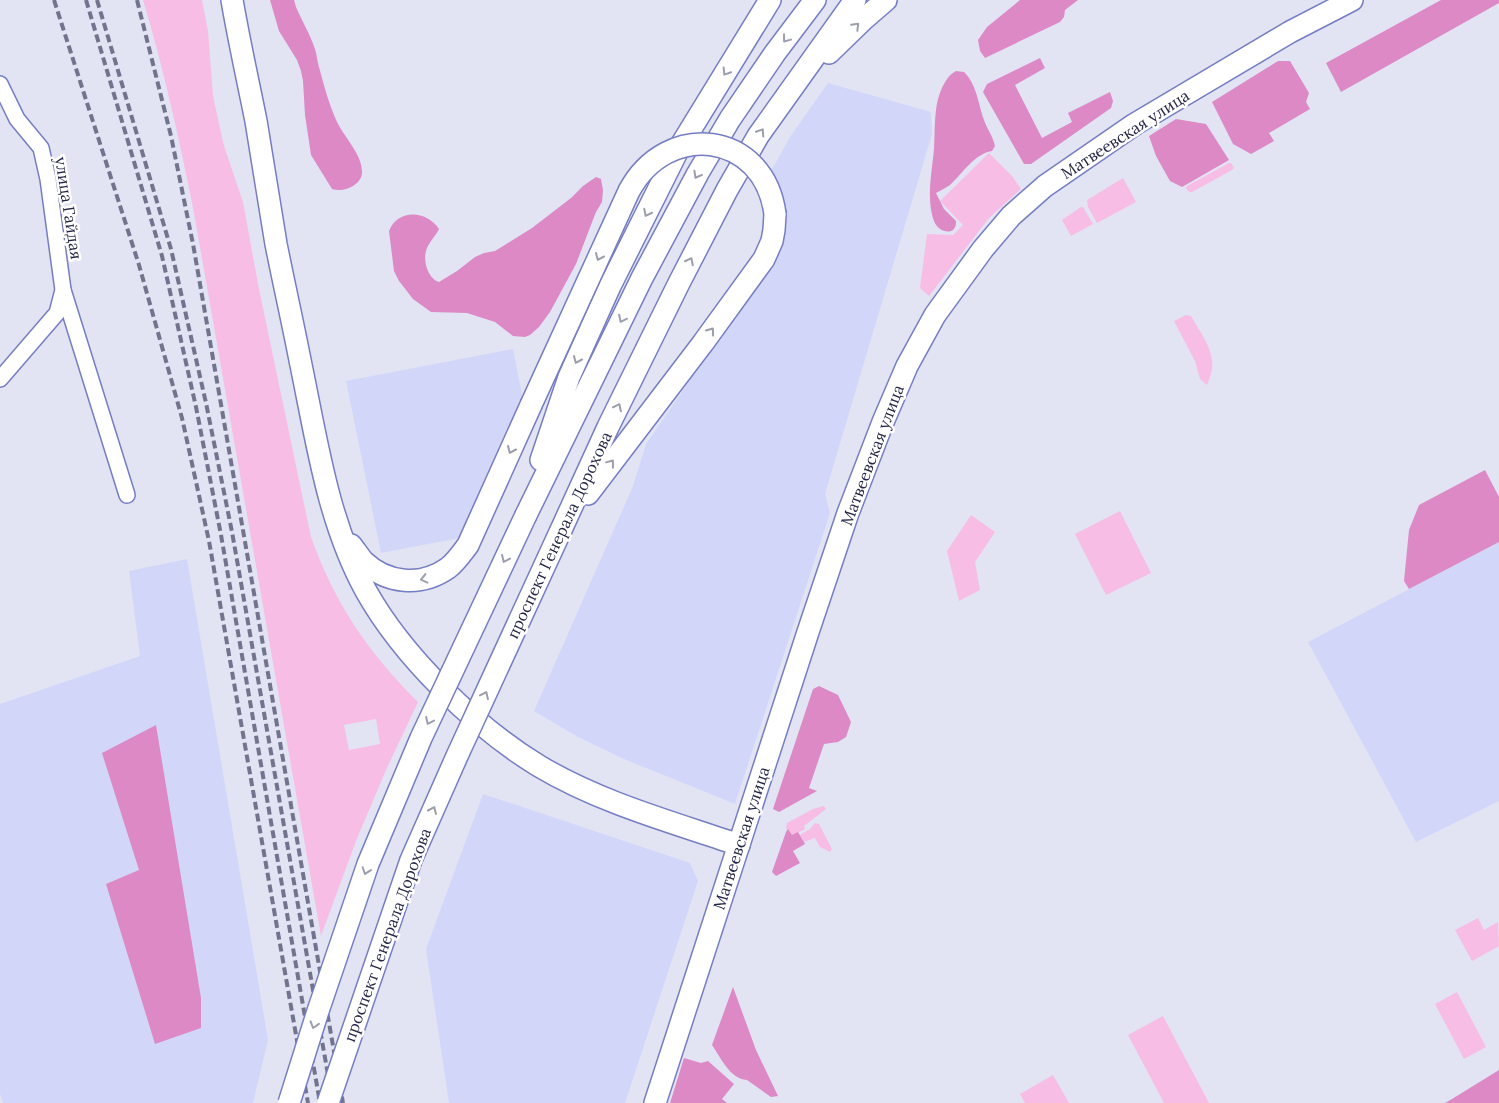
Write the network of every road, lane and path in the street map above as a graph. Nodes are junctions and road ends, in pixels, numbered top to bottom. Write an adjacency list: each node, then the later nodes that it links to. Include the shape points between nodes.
1 (232, 0): 13 (street, via 278,253)
2 (770, 0): 12 (street, one-way to 12, via 678,150 610,286 569,378)
3 (815, 0): 12 (street, one-way to 12, via 730,119 698,173 642,278)
4 (855, 0): 8 (street, проспект Генерала Дорохова)
5 (886, 0): 8 (street, one-way to 5)
6 (1352, 0): 15 (street, Матвеевская улица, via 1290,32 1135,124 1068,170 1011,216 947,298 906,366 879,431 848,513)
7 (0, 84): 9 (street, улица Гайдая, via 17,119 42,148)
8 (784, 97): 14 (street, проспект Генерала Дорохова, one-way to 8, via 679,283 727,190)
9 (63, 290): 10 (street, улица Гайдая, via 57,313); 11 (street, улица Гайдая)
10 (0, 379)
11 (127, 495)
12 (526, 514): 16 (street, one-way to 16, bridge, via 421,738 368,864)
13 (335, 517): 14 (street, one-way to 13, bridge, via 764,259 772,241 775,214 768,187 749,161 736,152 706,144 676,148 661,155 636,177 468,545 449,568 431,578 415,581 398,580 380,573 363,561); 15 (street, via 344,546 366,591 401,642 461,706 504,742 538,765 601,797)
14 (561, 530): 17 (street, проспект Генерала Дорохова, one-way to 14, bridge, via 411,860)
15 (739, 845): 18 (street, Матвеевская улица)
16 (289, 1103)
17 (328, 1103)
18 (655, 1103)

